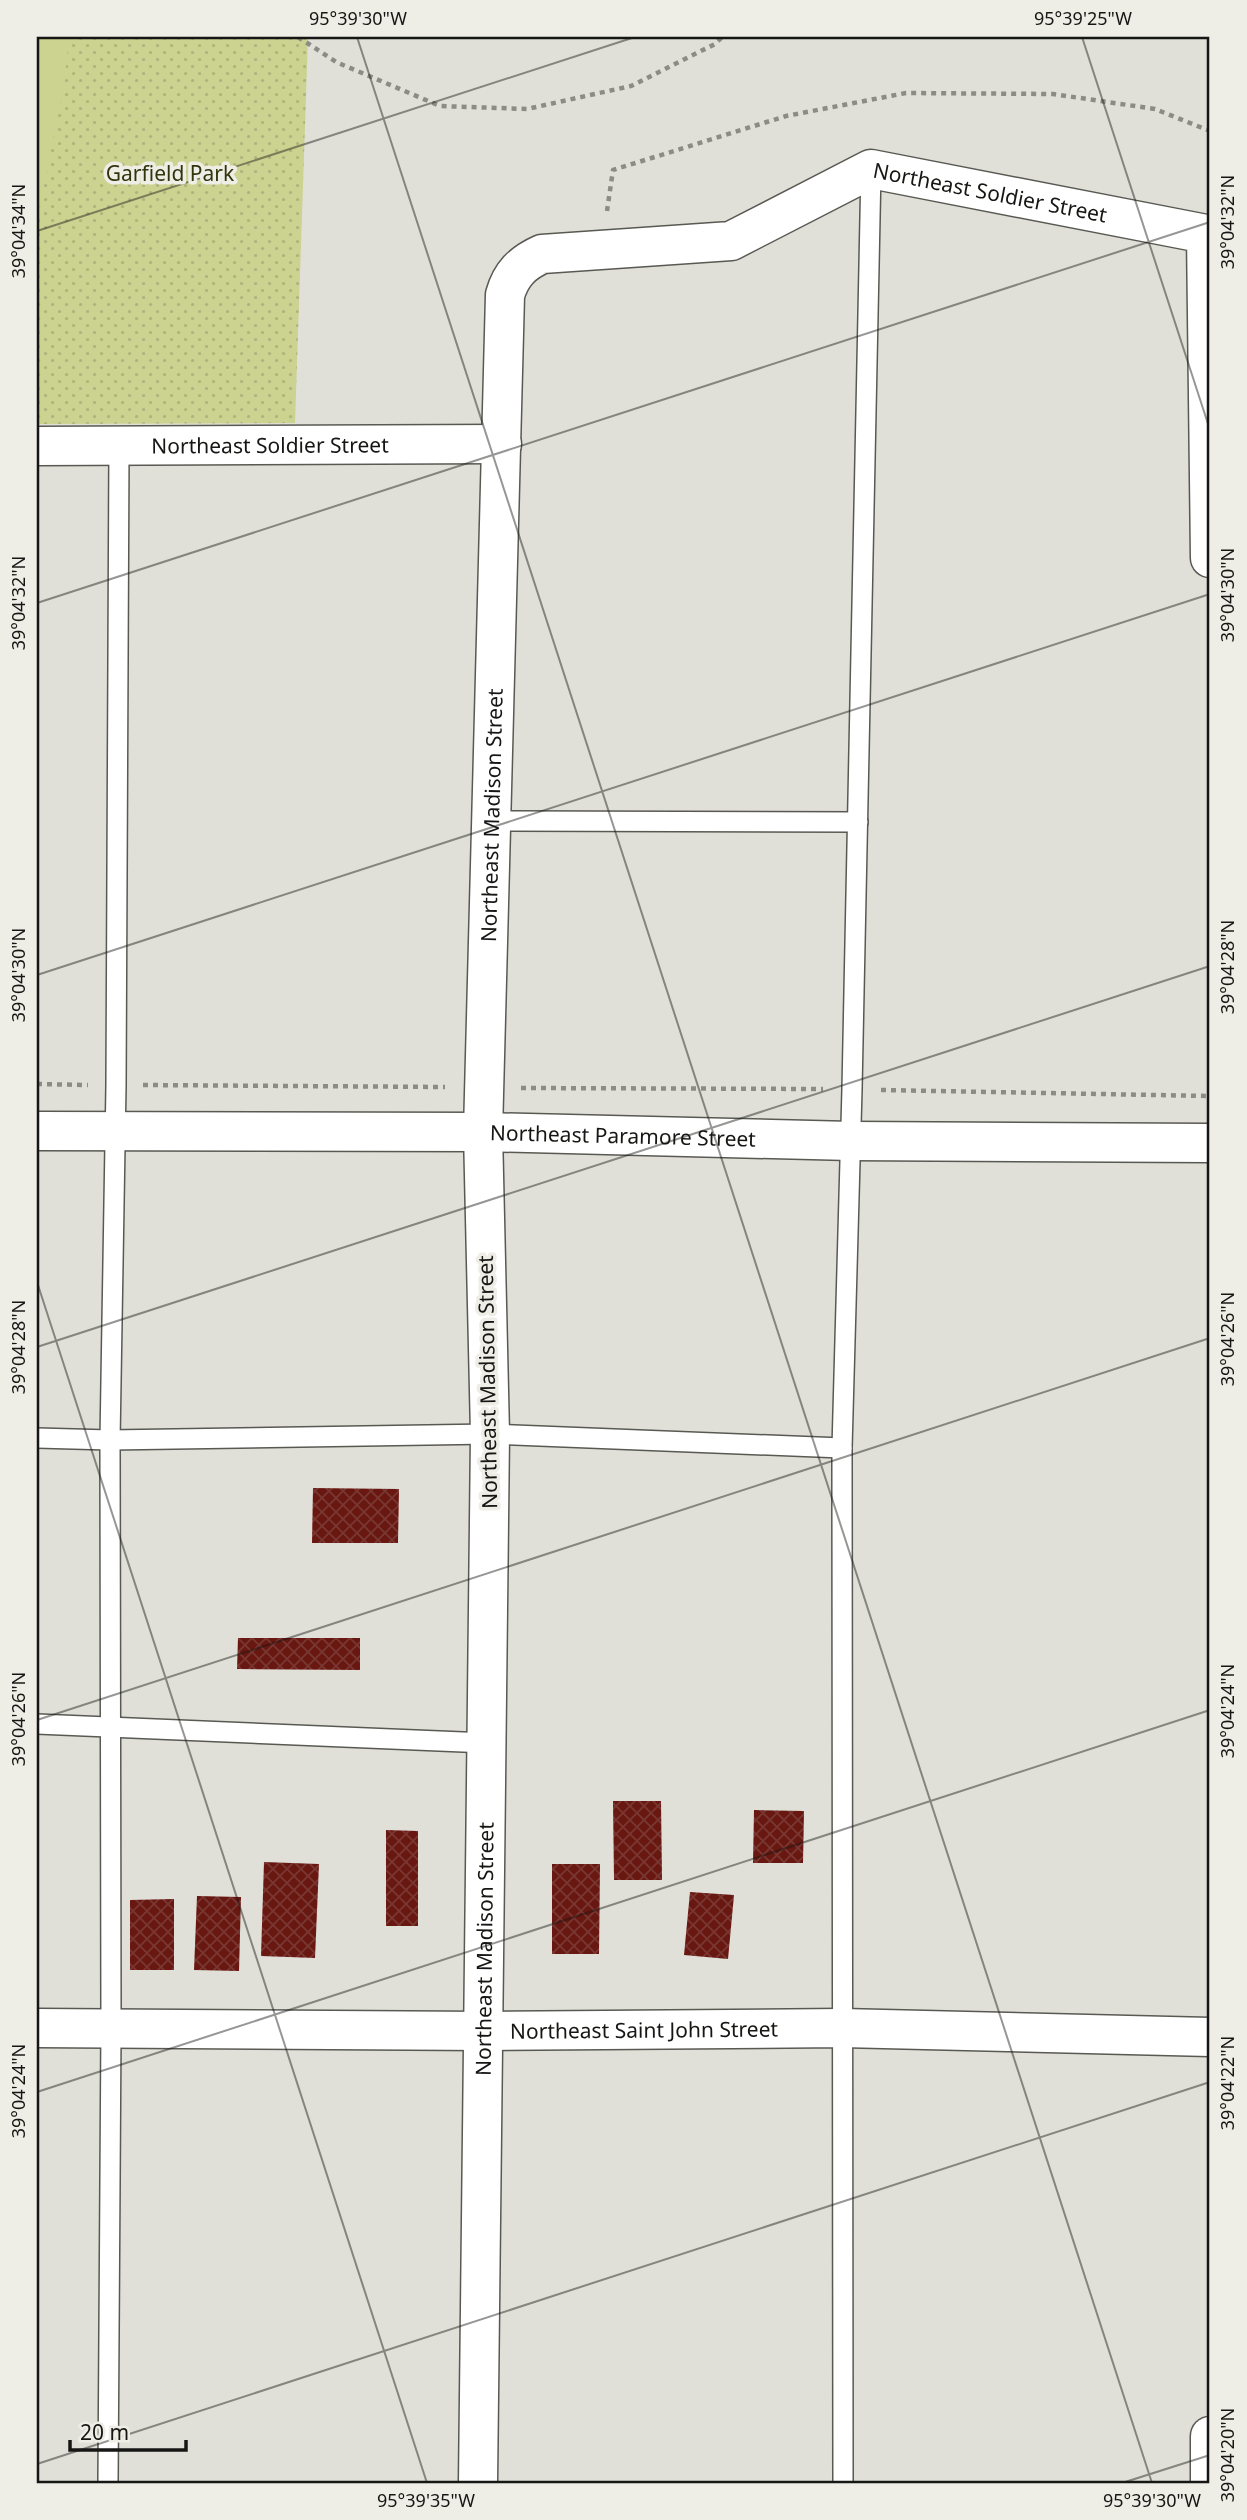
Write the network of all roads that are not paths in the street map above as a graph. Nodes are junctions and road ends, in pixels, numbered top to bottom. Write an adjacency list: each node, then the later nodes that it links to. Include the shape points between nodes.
1 (871, 169): 2 (street, Northeast Soldier Street, via 731,241 542,254 517,269); 6 (street, Northeast Soldier Street, via 1206,234); 8 (lane)
2 (509, 281): 3 (street, Northeast Madison Street)
3 (502, 444): 5 (street, Northeast Soldier Street); 7 (street, Northeast Madison Street)
4 (37, 446): 5 (street, Northeast Soldier Street)
5 (118, 446): 10 (lane)
6 (1210, 558)
7 (493, 821): 8 (lane); 11 (street, Northeast Madison Street)
8 (858, 822): 12 (lane)
9 (37, 1131): 10 (street, Northeast Paramore Street)
10 (114, 1132): 11 (street, Northeast Paramore Street); 16 (lane)
11 (483, 1132): 12 (street, Northeast Paramore Street); 14 (street, Northeast Madison Street)
12 (851, 1141): 13 (street, Northeast Paramore Street); 17 (lane)
13 (1210, 1143)
14 (490, 1434): 16 (lane); 17 (lane); 20 (street, Northeast Madison Street)
15 (37, 1438): 16 (lane)
16 (110, 1440): 19 (lane)
17 (842, 1448): 23 (lane)
18 (37, 1724): 19 (lane)
19 (110, 1726): 20 (lane); 22 (lane)
20 (487, 1743): 24 (street, Northeast Madison Street)
21 (37, 2028): 22 (street, Northeast Saint John Street)
22 (111, 2028): 24 (street, Northeast Saint John Street); 27 (lane)
23 (842, 2028): 24 (street, Northeast Saint John Street); 25 (street, Northeast Saint John Street); 29 (lane)
24 (484, 2031): 28 (street, Northeast Madison Street)
25 (1210, 2037)
26 (1210, 2436): 30 (street)
27 (108, 2483)
28 (478, 2483)
29 (843, 2483)
30 (1210, 2483)

